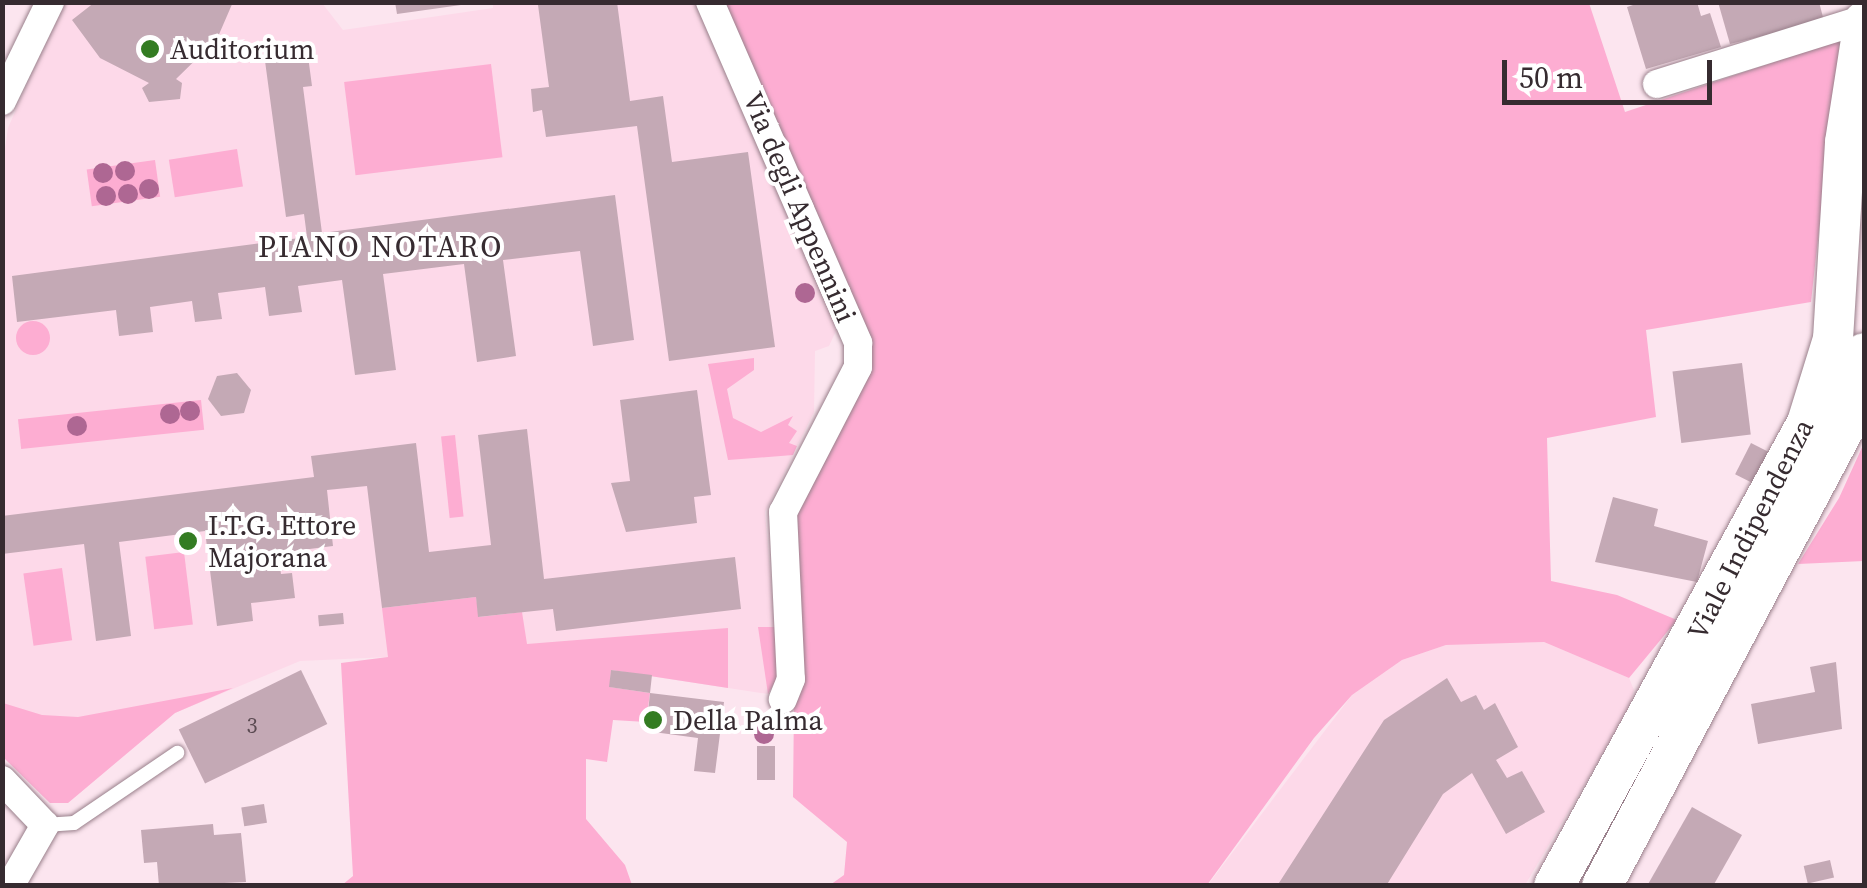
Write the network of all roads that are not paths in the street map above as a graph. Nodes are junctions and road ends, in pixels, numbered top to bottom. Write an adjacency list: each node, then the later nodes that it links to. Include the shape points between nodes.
1 (50, 2): 6 (street)
2 (710, 2): 8 (street, Via degli Appennini, via 858,343 858,367 783,512 792,678)
3 (1862, 2): 4 (street, Viale Indipendenza)
4 (1864, 19): 5 (street); 13 (street, Viale Indipendenza, via 1845,142 1833,339 1808,423)
5 (1657, 84)
6 (2, 101)
7 (1864, 352): 14 (street, Viale Indipendenza, via 1844,428)
8 (783, 699)
9 (177, 753): 11 (lane, via 74,823)
10 (2, 780): 11 (street)
11 (39, 817): 12 (street)
12 (10, 886)
13 (1554, 886)
14 (1602, 886)

